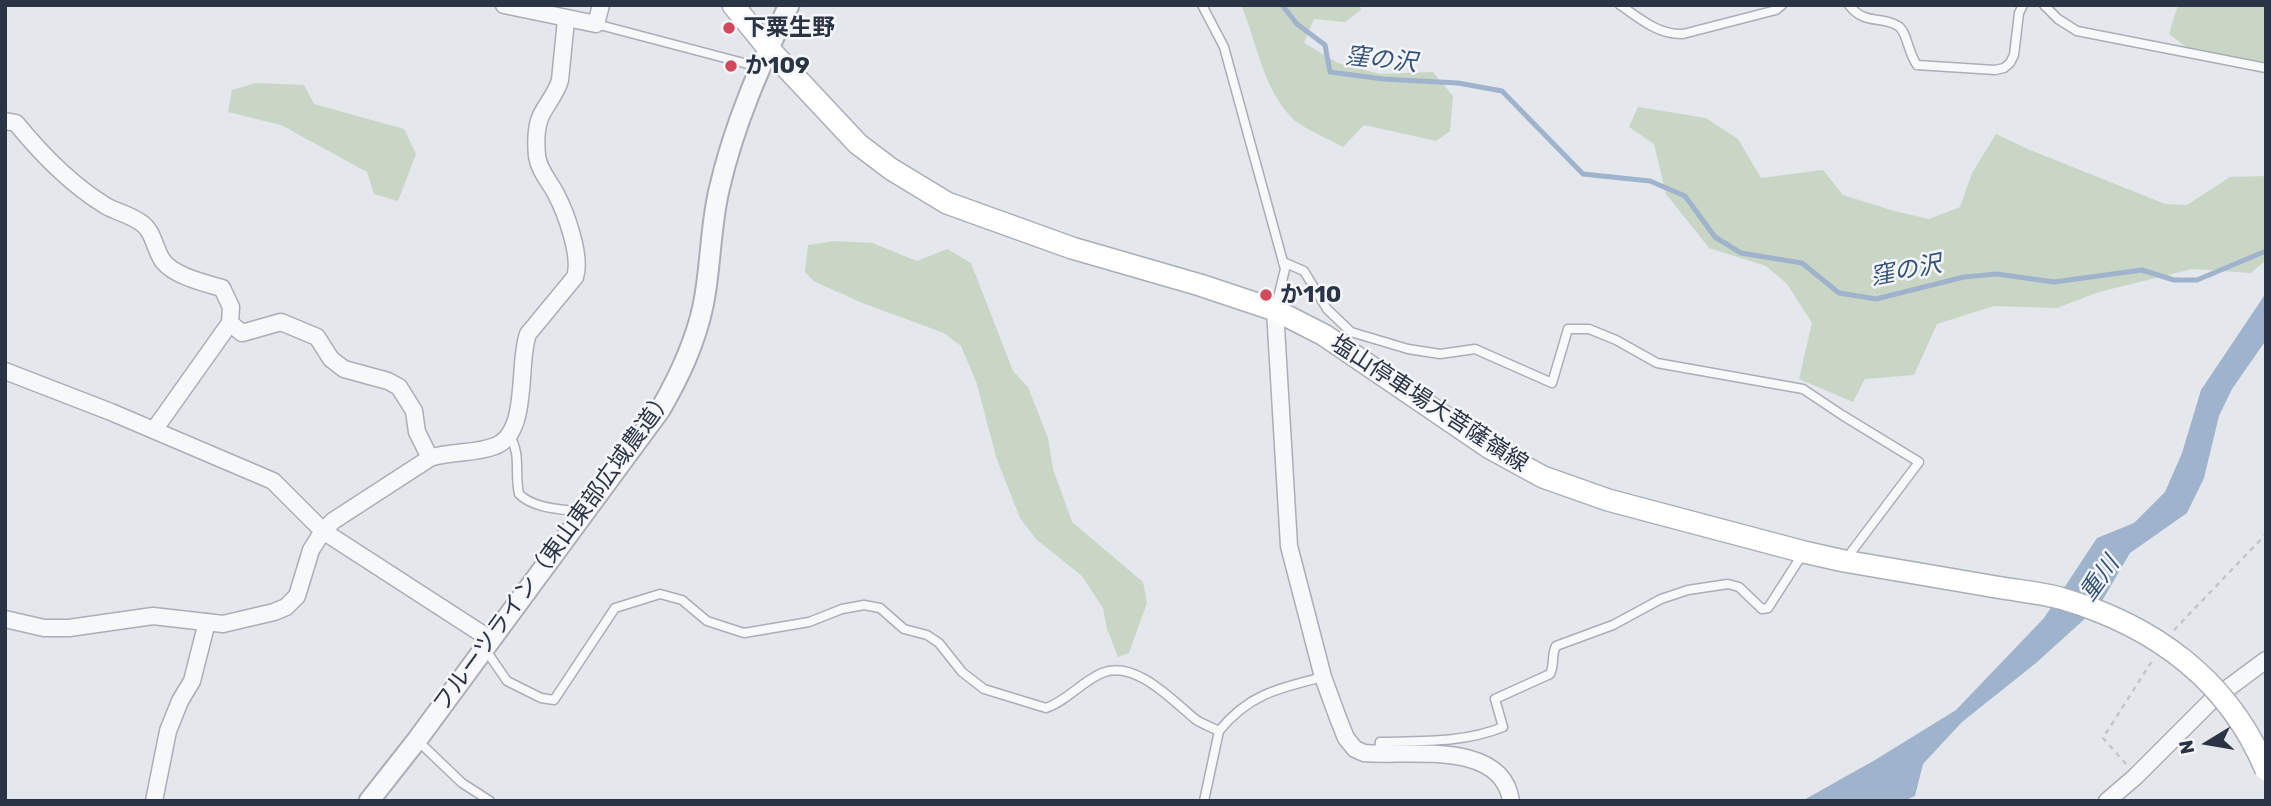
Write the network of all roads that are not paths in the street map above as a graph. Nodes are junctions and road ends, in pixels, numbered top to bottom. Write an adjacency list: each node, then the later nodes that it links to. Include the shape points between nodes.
1 (504, 5): 11 (street)
2 (601, 5): 12 (street)
3 (733, 5): 13 (main road, 塩山停車場大菩薩嶺線)
4 (789, 5): 13 (street, フルーツライン（東山東部広域農道）)
5 (1202, 5): 16 (lane, via 1224,47)
6 (1620, 5): 7 (lane, via 1661,33 1672,34)
7 (1782, 5)
8 (1849, 5): 9 (lane, via 1864,19 1897,25 1905,33 1909,54 1917,65 1995,70 2010,63 2014,55)
9 (2023, 5)
10 (2045, 5): 14 (lane, via 2077,31)
11 (566, 20): 12 (street); 21 (street, via 560,80 540,117 537,156 566,220 578,270 528,334 518,411)
12 (596, 24): 13 (lane)
13 (764, 58): 17 (main road, 塩山停車場大菩薩嶺線, via 858,144 947,203 1072,248); 23 (street, フルーツライン（東山東部広域農道）, via 733,135 718,193 695,340 660,410)
14 (2266, 68)
15 (5, 121): 18 (street, via 16,123 40,154 82,190 141,222 150,231 162,261 186,277 222,288 231,307)
16 (1283, 262): 17 (lane); 26 (lane, via 1304,271 1327,309 1351,332 1408,349 1440,354 1475,349 1552,383 1568,329 1589,330 1657,363 1803,389 1919,461)
17 (1275, 310): 25 (main road, 塩山停車場大菩薩嶺線, via 1324,335 1490,448 1544,477 1608,500); 31 (street, via 1289,546)
18 (230, 323): 20 (street); 22 (street, via 242,333 281,322 317,337 344,369 399,387 414,411 416,432)
19 (5, 371): 20 (street)
20 (154, 430): 24 (street, via 273,481)
21 (509, 434): 22 (street, via 498,446); 23 (lane, via 518,457 519,494 536,505)
22 (430, 458): 24 (street)
23 (584, 513): 29 (street, フルーツライン（東山東部広域農道）)
24 (323, 531): 28 (street, via 311,550 297,596 286,607 223,624); 29 (street)
25 (1804, 552): 26 (main road, 塩山停車場大菩薩嶺線); 34 (lane, via 1768,608 1762,609 1739,587 1728,584 1661,599 1613,625 1556,646 1550,674 1495,699 1503,727 1458,739 1380,742)
26 (1844, 561): 35 (main road, 塩山停車場大菩薩嶺線, bridge, via 2070,601 2129,623 2187,662 2210,684 2238,719)
27 (5, 619): 28 (street, via 44,628 153,616)
28 (207, 622): 36 (street, via 192,681 168,731)
29 (487, 644): 32 (lane, via 506,681 554,700 615,608 642,598 660,594 682,600 707,621 744,633 809,622 864,605 880,608 904,629 939,643 962,672 984,689 1046,708 1102,673 1123,670 1158,688 1198,721); 33 (street, フルーツライン（東山東部広域農道）)
30 (2266, 660): 41 (street, via 2212,700)
31 (1323, 677): 32 (lane, via 1275,688 1235,712); 34 (street, via 1346,738 1355,749)
32 (1219, 731): 39 (lane)
33 (417, 740): 37 (street, フルーツライン（東山東部広域農道）); 38 (lane, via 462,783)
34 (1379, 754): 40 (street, via 1469,758 1503,779)
35 (2266, 771)
36 (154, 801)
37 (369, 801)
38 (490, 801)
39 (1203, 801)
40 (1511, 801)
41 (2107, 801)

